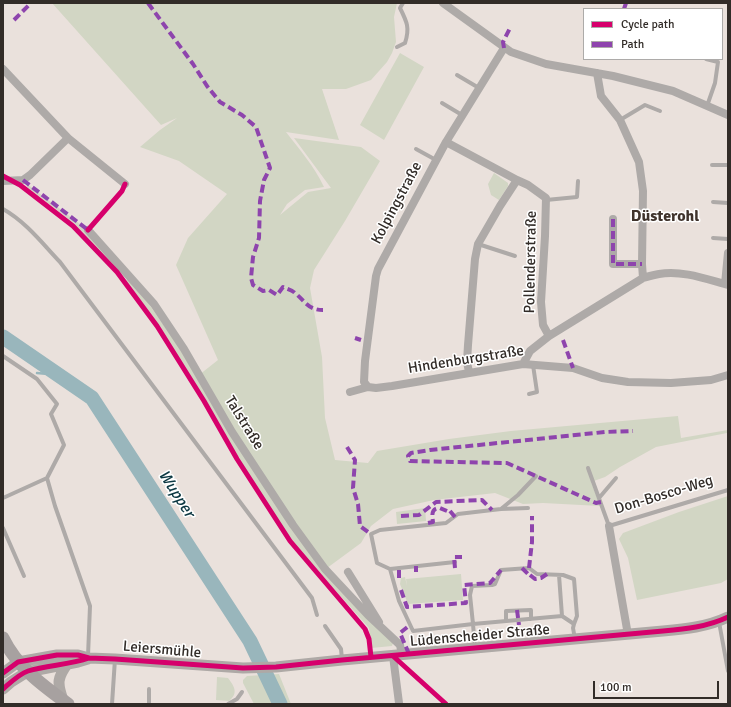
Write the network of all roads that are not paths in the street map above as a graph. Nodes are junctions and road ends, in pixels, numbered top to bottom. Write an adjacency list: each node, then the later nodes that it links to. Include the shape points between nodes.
1 (403, 3): 3 (lane, via 400,8 409,32 405,43)
2 (442, 3): 4 (street)
3 (397, 47)
4 (504, 48): 7 (street, via 546,64); 9 (street, Kolpingstraße)
5 (710, 60): 11 (lane, via 718,62 715,83)
6 (3, 69): 16 (street)
7 (597, 73): 11 (street, via 673,91); 15 (street, via 601,96)
8 (457, 75): 9 (lane)
9 (479, 88): 13 (street, Kolpingstraße)
10 (442, 104): 13 (lane)
11 (707, 106): 14 (street)
12 (660, 111): 15 (lane, via 645,105)
13 (462, 115): 17 (street, Kolpingstraße)
14 (728, 115)
15 (620, 120): 37 (street, via 639,162 643,208)
16 (68, 138): 23 (street, via 23,180); 25 (street)
17 (446, 142): 19 (street, Kolpingstraße); 22 (street, Pollenderstraße)
18 (416, 149): 19 (lane)
19 (436, 160): 46 (street, Kolpingstraße, via 378,269 365,361 364,382)
20 (712, 165): 21 (lane)
21 (728, 165)
22 (517, 180): 26 (street, Pollenderstraße, via 528,185); 34 (street)
23 (3, 181)
24 (578, 181): 26 (lane, via 577,197)
25 (125, 184)
26 (546, 200): 40 (street, Pollenderstraße, via 541,302 544,326)
27 (713, 202): 28 (lane)
28 (728, 203)
29 (3, 209): 65 (lane, via 16,216 30,229 60,262 312,598)
30 (613, 218): 37 (street, via 613,264)
31 (88, 230): 73 (street, Talstraße, via 123,274 154,304 184,349 232,432 325,569)
32 (713, 238): 33 (lane)
33 (728, 239)
34 (478, 244): 36 (lane); 44 (street, via 468,345)
35 (728, 254): 39 (street)
36 (515, 256)
37 (642, 264): 38 (street)
38 (643, 278): 39 (street, via 660,273 676,273); 40 (street)
39 (726, 284)
40 (549, 336): 42 (street, via 530,352)
41 (3, 356): 51 (lane, via 37,379 57,404 51,414 64,445)
42 (523, 364): 43 (street, Hindenburgstraße); 44 (street, Hindenburgstraße)
43 (533, 364): 45 (street, Hindenburgstraße, via 574,368 602,378 628,382 671,383 711,380); 48 (lane, via 537,392)
44 (469, 372): 46 (street, Hindenburgstraße, via 392,386)
45 (728, 375)
46 (368, 387): 47 (street, Hindenburgstraße)
47 (350, 392)
48 (529, 394)
49 (588, 468): 55 (lane, Don-Bosco-Weg)
50 (536, 476): 57 (lane)
51 (47, 478): 54 (lane); 79 (lane, via 90,606)
52 (616, 478): 55 (lane)
53 (728, 490): 58 (lane, Don-Bosco-Weg)
54 (3, 498)
55 (599, 498): 58 (lane, Don-Bosco-Weg)
56 (528, 508): 57 (lane)
57 (501, 509): 61 (lane, via 458,514 446,523 380,530 371,534 377,563)
58 (609, 526): 74 (street, Don-Bosco-Weg)
59 (3, 528): 64 (lane)
60 (455, 562): 61 (lane)
61 (390, 569): 70 (lane, via 399,601 414,631)
62 (348, 572): 73 (street, Talstraße)
63 (559, 575): 66 (lane); 70 (lane, via 537,574 529,568 501,570 495,584 472,586 470,595); 71 (lane, via 574,579 577,616)
64 (24, 576)
65 (317, 615)
66 (562, 616): 67 (lane); 71 (lane)
67 (531, 619): 69 (lane); 69 (lane, via 530,610 506,611)
68 (724, 619): 74 (main road, Lüdenscheider Straße, via 695,628); 85 (lane, Lüdenscheider Straße)
69 (506, 621): 70 (lane)
70 (473, 624): 77 (lane)
71 (574, 624): 75 (lane)
72 (325, 626): 81 (lane, via 341,649)
73 (381, 626): 78 (street, Talstraße, via 400,645)
74 (628, 635): 75 (main road, Lüdenscheider Straße)
75 (575, 639): 77 (main road, Lüdenscheider Straße)
76 (4, 645): 83 (main road)
77 (475, 648): 78 (main road, Lüdenscheider Straße)
78 (398, 655): 81 (main road, Lüdenscheider Straße); 91 (street, Lüdenscheider Straße)
79 (89, 658): 80 (main road, Leiersmühle); 82 (main road, Leiersmühle); 83 (main road, Leiersmühle, via 56,655)
80 (115, 659): 84 (main road, Leiersmühle); 92 (lane)
81 (342, 660): 84 (main road, Lüdenscheider Straße)
82 (68, 663): 83 (main road, Leiersmühle); 90 (main road, via 58,681)
83 (23, 667): 86 (main road, Leiersmühle); 88 (main road, Leiersmühle); 90 (main road)
84 (238, 668)
85 (728, 670)
86 (3, 673)
87 (149, 689): 93 (lane)
88 (3, 690)
89 (242, 692): 94 (lane, via 237,699)
90 (66, 702)
91 (399, 703)
92 (112, 704)
93 (149, 704)
94 (228, 704)

